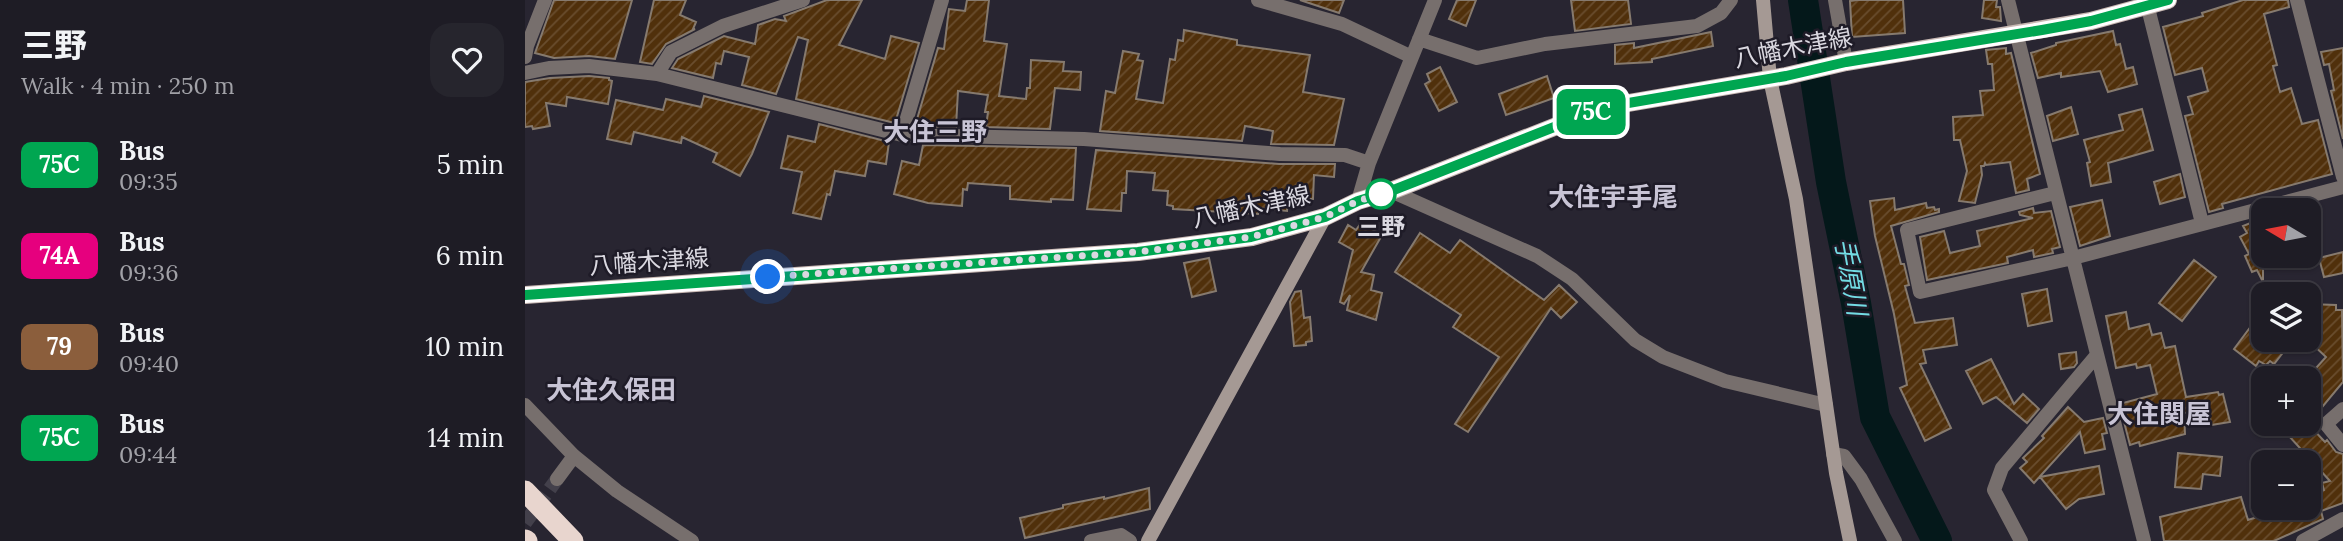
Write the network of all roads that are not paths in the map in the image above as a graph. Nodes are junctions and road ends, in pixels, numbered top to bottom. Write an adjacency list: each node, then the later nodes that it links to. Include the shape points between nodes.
1 (545, 0): 15 (street)
2 (803, 0): 19 (street, via 723,26 671,52)
3 (942, 0): 21 (street)
4 (1258, 0): 16 (street, via 1342,24)
5 (1435, 0): 14 (street)
6 (1731, 0): 14 (street, via 1721,13 1697,26 1545,44 1477,58)
7 (1763, 0): 20 (street)
8 (1835, 0): 17 (street)
9 (2008, 0): 13 (street)
10 (2168, 0): 12 (main road, 八幡木津線)
11 (2297, 0): 23 (street)
12 (2147, 3): 13 (main road, 八幡木津線, via 2091,21); 29 (street)
13 (2017, 35): 17 (main road, 八幡木津線); 26 (street)
14 (1419, 39): 16 (street)
15 (525, 57)
16 (1412, 57): 22 (street)
17 (1842, 63): 20 (main road, 八幡木津線)
18 (525, 73): 19 (street, via 589,66)
19 (657, 74): 21 (street)
20 (1778, 78): 25 (main road, 八幡木津線, via 1605,107); 34 (street)
21 (902, 135): 22 (street, via 1084,139 1345,155)
22 (1369, 163): 27 (street)
23 (2343, 177)
24 (2343, 187): 29 (street)
25 (1391, 191): 27 (main road, 八幡木津線); 34 (street, via 1537,256 1572,279 1635,340 1663,357 1725,381)
26 (2055, 193): 30 (street); 30 (street, via 1907,230 1920,292)
27 (1358, 201): 28 (main road, 八幡木津線)
28 (1325, 217): 31 (main road, 八幡木津線, via 1251,237 1138,252); 48 (street)
29 (2202, 223): 30 (street)
30 (2073, 258): 32 (street)
31 (525, 295)
32 (2096, 356): 51 (street, via 2002,468 1994,490); 52 (street)
33 (525, 405): 37 (street)
34 (1826, 405): 39 (street)
35 (2343, 409): 38 (street, via 2326,424)
36 (525, 415): 37 (street)
37 (560, 439): 40 (street)
38 (2343, 445)
39 (1833, 454): 49 (street); 50 (street, via 1844,456 1861,479)
40 (574, 456): 41 (street); 45 (street)
41 (557, 479)
42 (525, 491): 44 (highway)
43 (2343, 519): 53 (street)
44 (573, 541)
45 (692, 541)
46 (1091, 541): 47 (street, via 1121,535)
47 (1131, 541)
48 (1148, 541)
49 (1850, 541)
50 (1895, 541)
51 (2021, 541)
52 (2144, 541)
53 (2302, 541)

